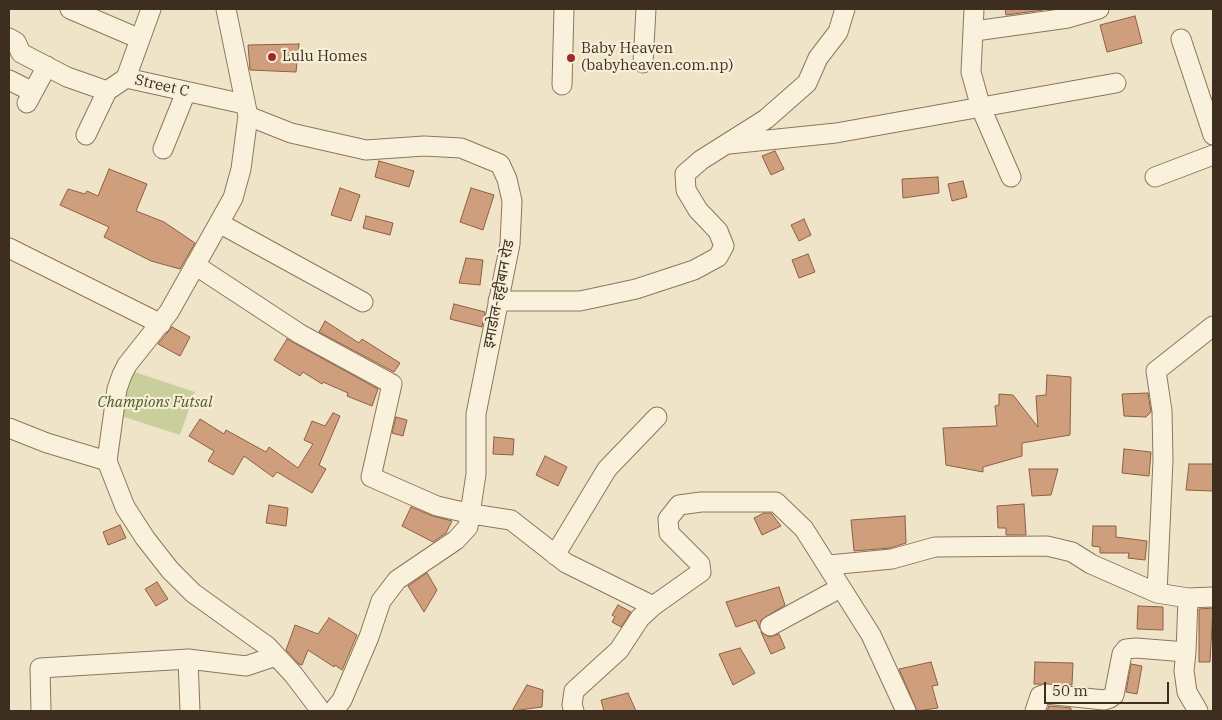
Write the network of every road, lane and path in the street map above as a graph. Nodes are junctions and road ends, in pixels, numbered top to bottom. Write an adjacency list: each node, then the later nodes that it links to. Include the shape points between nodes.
1 (70, 9): 12 (street)
2 (151, 9): 12 (street)
3 (226, 9): 24 (street)
4 (564, 9): 19 (street)
5 (646, 9): 14 (street)
6 (845, 9): 27 (street, via 838,32 818,58 806,83 766,119)
7 (974, 9): 10 (street)
8 (1099, 9): 9 (street, via 1068,18)
9 (1041, 15): 10 (street)
10 (974, 31): 22 (street, via 971,72)
11 (9, 38): 15 (street, via 16,42 21,53)
12 (140, 39): 16 (street)
13 (1181, 39): 23 (street)
14 (643, 63)
15 (47, 66): 17 (street, via 30,97); 20 (street)
16 (126, 78): 20 (street, Street C); 21 (street, Street C)
17 (9, 80)
18 (1116, 83): 22 (street)
19 (562, 85)
20 (107, 91): 25 (street)
21 (186, 92): 24 (street, Street C); 28 (street)
22 (981, 108): 27 (street, via 836,133); 31 (street)
23 (1209, 109): 26 (street)
24 (246, 110): 32 (street, via 241,169 233,198); 36 (street, इमाडोल-हट्टीबान रोड, via 291,133 366,150 424,146 461,148 500,164 512,201 510,244)
25 (86, 135)
26 (1213, 135)
27 (726, 144): 36 (street, via 685,174 686,190 698,210 718,231 724,246 718,258 694,270 636,289 580,301)
28 (162, 149)
29 (1213, 155): 30 (street)
30 (1155, 176)
31 (1011, 177)
32 (218, 223): 34 (street); 35 (street)
33 (9, 248): 37 (street)
34 (195, 265): 37 (street); 42 (street, via 300,334 392,384 370,477 437,506)
35 (363, 302)
36 (498, 302): 42 (street, इमाडोल-हट्टीबान रोड, via 476,414)
37 (161, 324): 41 (street, via 122,375)
38 (1213, 326): 46 (street, via 1156,371 1162,411 1163,460)
39 (657, 417): 43 (street, via 607,469)
40 (9, 428): 41 (street)
41 (107, 461): 52 (street, via 126,507 170,570 193,593 267,646)
42 (472, 514): 43 (street, via 511,520); 57 (street, इमाडोल-हट्टीबान रोड, via 468,528 456,540 397,580 381,602 349,682)
43 (555, 555): 49 (street)
44 (829, 565): 45 (street); 46 (street, via 892,559 935,547 1047,546 1072,552 1091,564); 49 (street, via 804,529 776,502 679,505 668,518 669,533 700,564 701,572)
45 (840, 588): 50 (street); 59 (street, via 871,634)
46 (1157, 593): 48 (street)
47 (1213, 597): 48 (street)
48 (1188, 598): 51 (street)
49 (653, 606): 58 (street, via 640,618 619,650 574,691)
50 (770, 626)
51 (1186, 652): 60 (street, via 1126,650 1122,654 1114,695 1110,698 1046,694 1040,696); 61 (street, via 1187,692)
52 (276, 656): 53 (street, via 246,666); 56 (street, via 310,695)
53 (188, 659): 54 (street, via 40,668); 55 (street)
54 (41, 711)
55 (190, 711)
56 (319, 711)
57 (333, 711)
58 (574, 711)
59 (906, 711)
60 (1035, 711)
61 (1198, 711)

